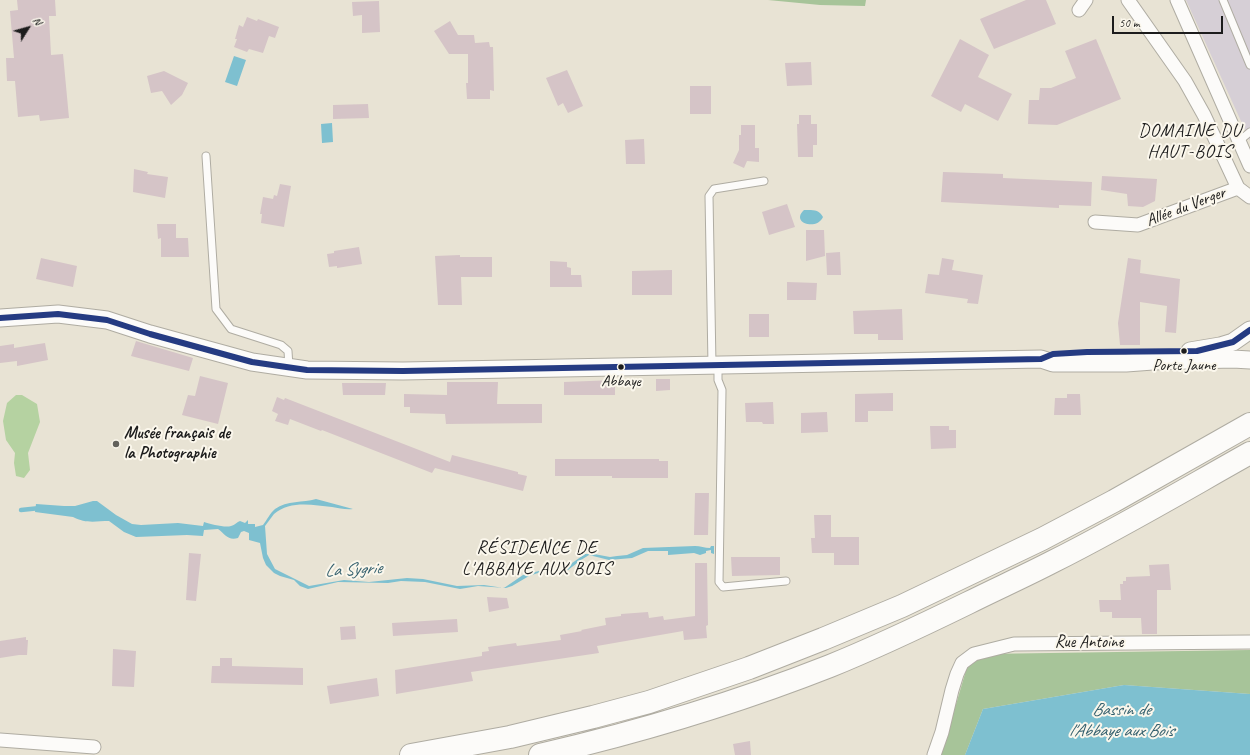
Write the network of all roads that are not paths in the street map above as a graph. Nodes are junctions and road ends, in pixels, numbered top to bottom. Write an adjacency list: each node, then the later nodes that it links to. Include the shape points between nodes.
1 (1128, 0): 10 (street, via 1186,81 1208,121)
2 (1177, 0): 6 (street)
3 (1223, 0): 4 (lane)
4 (1250, 65)
5 (1250, 132): 6 (lane)
6 (1239, 141): 8 (street)
7 (206, 156): 18 (lane, via 216,309 231,329 281,344 288,351)
8 (1250, 166)
9 (764, 181): 17 (lane, via 714,189 709,196)
10 (1238, 188): 11 (street, Allée du Verger); 12 (street, Allée du Verger, via 1138,225)
11 (1250, 197)
12 (1095, 222)
13 (0, 318): 18 (street, via 58,314 107,320 231,357)
14 (1250, 330): 15 (street, via 1233,342 1220,346)
15 (1152, 356): 16 (street); 17 (street, via 1126,363 1088,357 1053,363 1041,359)
16 (1250, 360)
17 (715, 365): 18 (street, via 403,371 307,370); 23 (lane, via 722,390 719,582 723,587)
18 (289, 367)
19 (1250, 409): 22 (highway)
20 (1250, 424): 22 (highway)
21 (1250, 453): 28 (highway, via 1053,562 851,657 752,695 673,720)
22 (1157, 476): 27 (highway, via 1042,539 902,606 749,668 648,702 593,717 510,737)
23 (786, 581)
24 (1250, 642): 29 (street, Rue Antoine, via 1014,644 974,654 962,663)
25 (0, 740): 26 (street)
26 (94, 747)
27 (411, 755)
28 (540, 755)
29 (934, 755)

